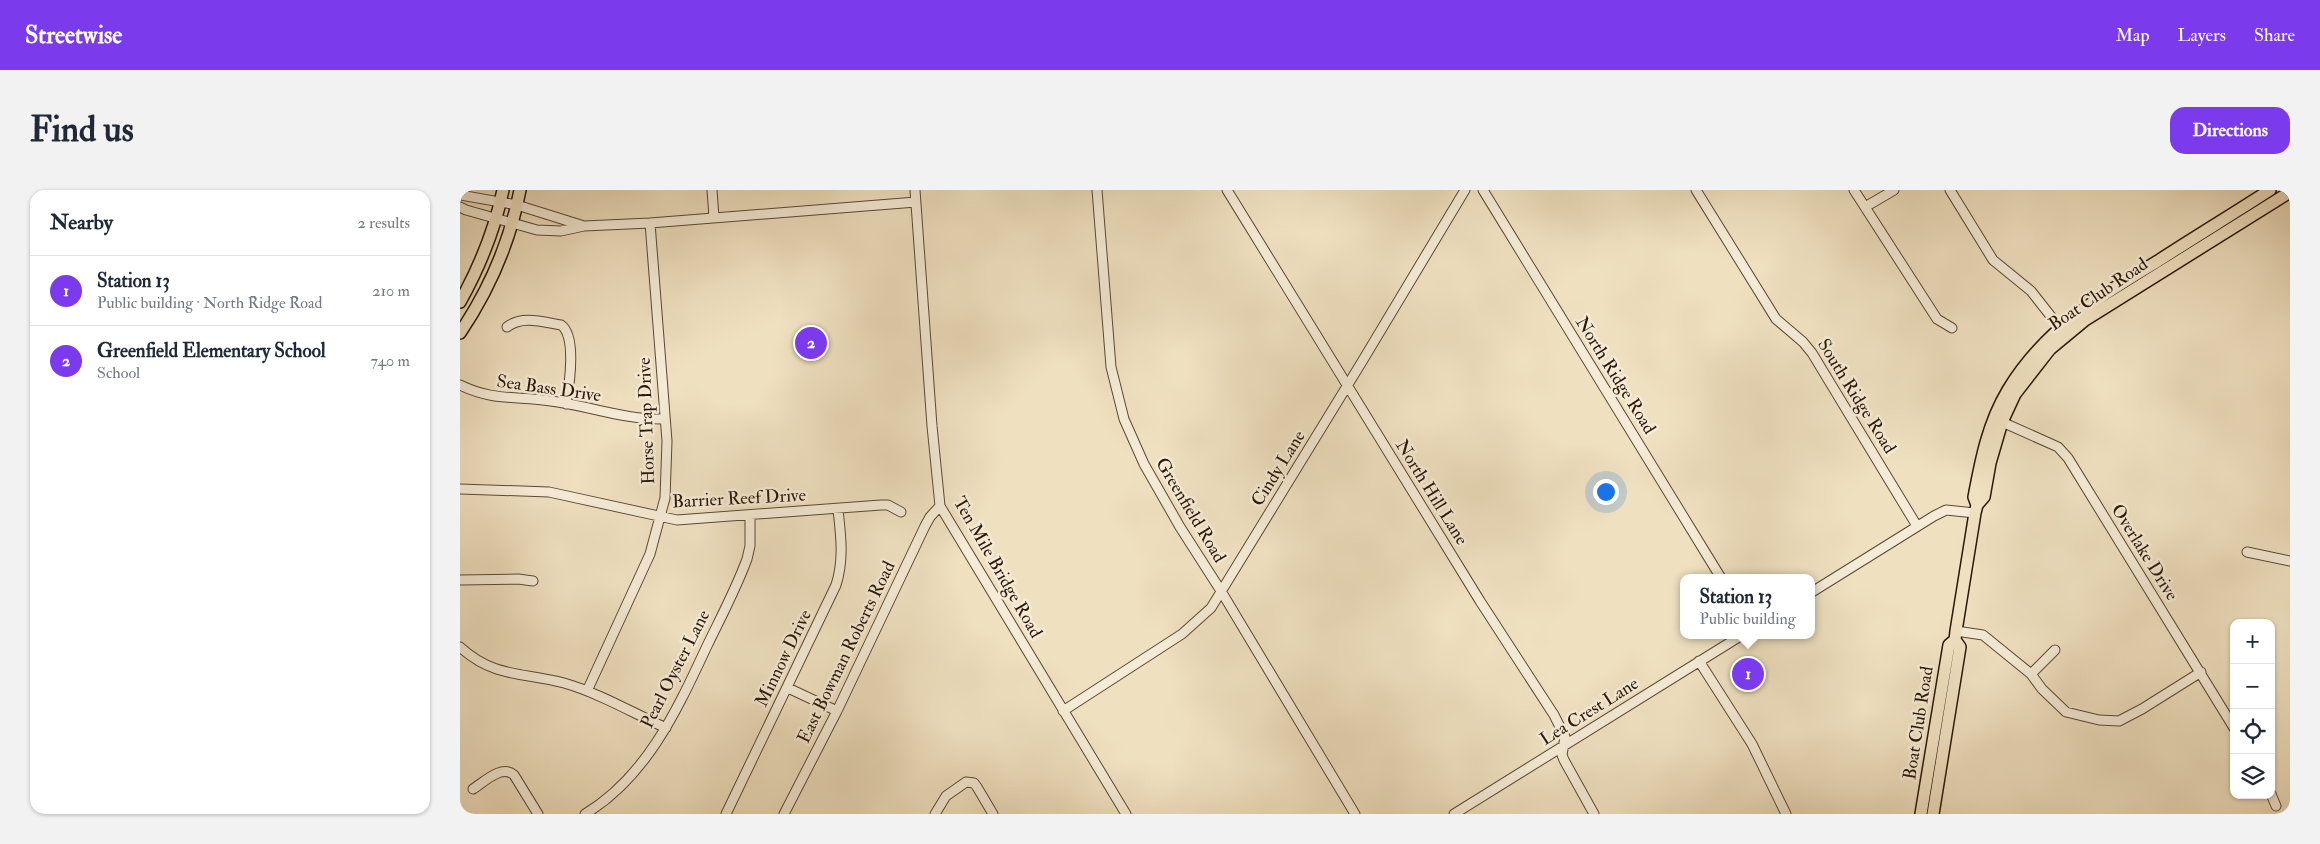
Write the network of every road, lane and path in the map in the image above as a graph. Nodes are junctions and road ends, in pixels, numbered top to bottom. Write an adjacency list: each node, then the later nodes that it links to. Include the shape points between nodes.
1 (520, 190): 17 (main road)
2 (712, 190): 20 (street)
3 (915, 190): 16 (street, Ten Mile Bridge Road)
4 (1097, 190): 49 (street, Greenfield Road, via 1111,367 1124,419 1144,464)
5 (1227, 190): 31 (street, North Hill Lane)
6 (1465, 190): 31 (street, Cindy Lane)
7 (1483, 190): 45 (street, North Ridge Road)
8 (1696, 190): 42 (street, South Ridge Road, via 1776,319 1812,353)
9 (1854, 190): 19 (street)
10 (1894, 190): 19 (street)
11 (1950, 190): 28 (street, via 1993,260 2031,290)
12 (2270, 190): 28 (main road, Boat Club Road, via 2108,293)
13 (2290, 192): 28 (main road, Boat Club Road, via 2085,320)
14 (460, 195): 15 (street)
15 (502, 196): 17 (street); 21 (main road)
16 (916, 202): 20 (street); 36 (street, Ten Mile Bridge Road)
17 (517, 205): 22 (main road); 24 (street)
18 (460, 207): 21 (street)
19 (1865, 207): 27 (street, via 1937,319)
20 (714, 217): 23 (street)
21 (496, 218): 22 (street); 25 (main road)
22 (512, 222): 24 (street, via 548,231); 29 (main road, via 499,263)
23 (650, 223): 24 (street); 33 (street, Horse Trap Drive)
24 (584, 226)
25 (460, 302)
26 (506, 327): 32 (street, via 526,320 566,328 571,366)
27 (1952, 328)
28 (2062, 331): 34 (main road, Boat Club Road, via 2015,394); 37 (main road, Boat Club Road, via 2036,350 2007,392 1994,419 1980,467 1974,497)
29 (460, 334)
30 (460, 385): 32 (street, Sea Bass Drive, via 492,397)
31 (1347, 386): 49 (street, Cindy Lane); 63 (street, North Hill Lane, via 1554,716 1565,738)
32 (566, 404): 33 (street, Sea Bass Drive, via 641,420)
33 (665, 419): 41 (street, Horse Trap Drive, via 667,460)
34 (2002, 422): 37 (main road, Boat Club Road, via 1984,497); 55 (street, Overlake Drive, via 2058,447 2068,458)
35 (460, 489): 41 (street, Barrier Reef Drive, via 548,492)
36 (940, 506): 59 (street, East Bowman Roberts Road, via 928,521); 60 (street, Ten Mile Bridge Road)
37 (1976, 509): 42 (street, via 1946,510); 50 (main road, Boat Club Road)
38 (838, 510): 39 (street, Barrier Reef Drive, via 888,505); 40 (street, Barrier Reef Drive); 57 (street, Minnow Drive, via 842,548 839,574)
39 (901, 512)
40 (750, 516): 41 (street, Barrier Reef Drive, via 695,520); 62 (street, Pearl Oyster Lane, via 750,546 740,577)
41 (662, 518): 58 (street, Horse Trap Drive, via 644,570)
42 (1917, 526): 48 (street)
43 (2247, 552): 44 (street)
44 (2290, 561)
45 (1719, 574)
46 (460, 580): 47 (street)
47 (533, 581)
48 (1815, 590)
49 (1222, 591): 60 (street, Cindy Lane, via 1211,608 1182,634); 74 (street, Greenfield Road)
50 (1955, 636): 56 (street, via 1983,635); 78 (main road, Boat Club Road, via 1949,645); 79 (main road, Boat Club Road, via 1960,647)
51 (1735, 639): 54 (street, Lea Crest Lane)
52 (460, 647): 58 (street, via 495,670 564,683)
53 (2055, 650): 56 (street)
54 (1699, 661): 63 (street, Lea Crest Lane); 77 (street, via 1752,744)
55 (2201, 672): 56 (street, via 2119,721 2066,712); 61 (street, Overlake Drive)
56 (2032, 674)
57 (788, 688): 59 (street); 69 (street, Minnow Drive)
58 (586, 691): 62 (street)
59 (837, 711): 70 (street, East Bowman Roberts Road)
60 (1063, 711): 73 (street, Ten Mile Bridge Road)
61 (2230, 721)
62 (666, 728): 68 (street, Pearl Oyster Lane, via 636,770 610,796)
63 (1564, 746): 75 (street, Lea Crest Lane); 76 (street, North Hill Lane, via 1564,760)
64 (473, 789): 67 (street, via 502,771 510,772)
65 (2273, 799): 66 (street)
66 (2276, 806)
67 (538, 814)
68 (585, 814)
69 (726, 814)
70 (784, 814)
71 (935, 814): 72 (street, via 946,796 963,783 977,787)
72 (994, 814)
73 (1126, 814)
74 (1355, 814)
75 (1454, 814)
76 (1594, 814)
77 (1786, 814)
78 (1921, 814)
79 (1933, 814)

